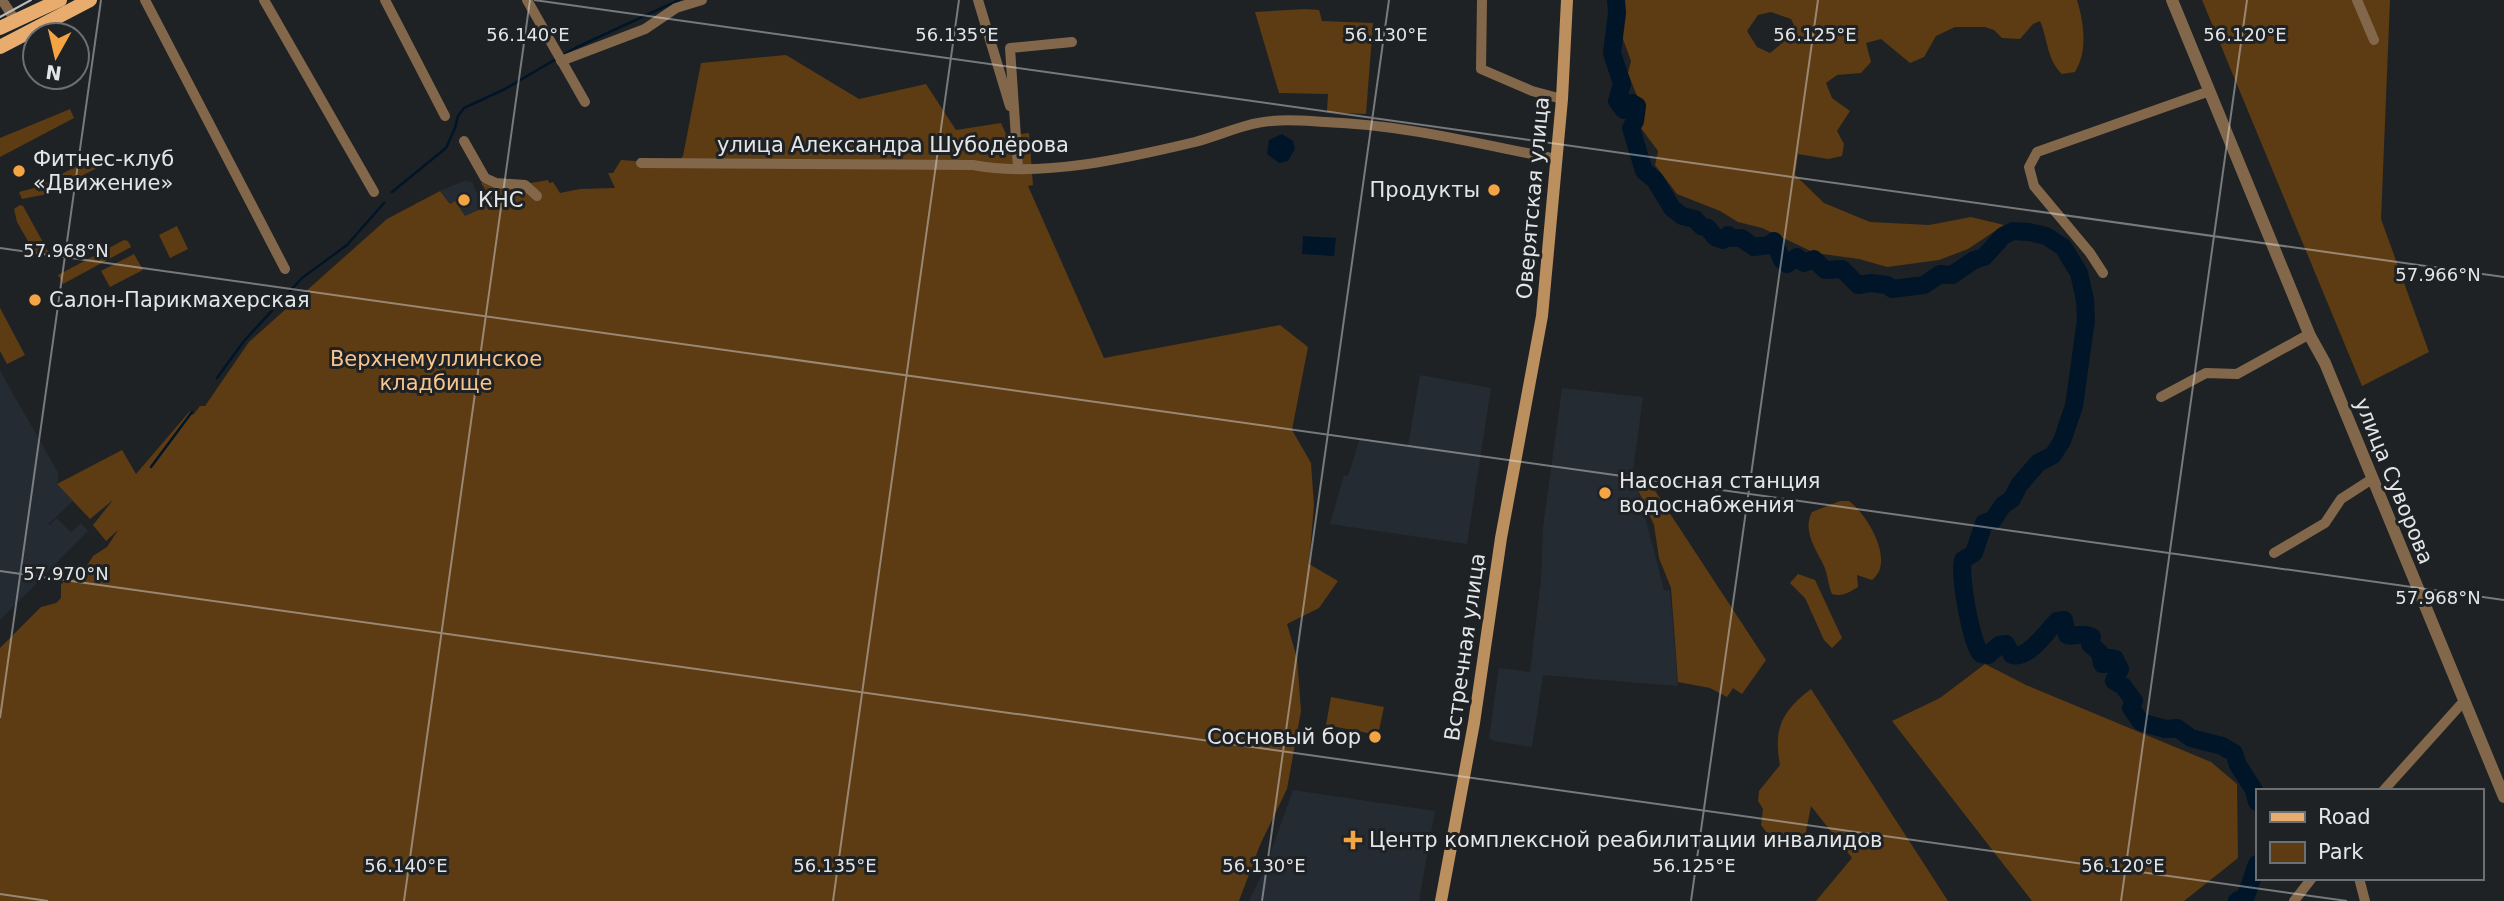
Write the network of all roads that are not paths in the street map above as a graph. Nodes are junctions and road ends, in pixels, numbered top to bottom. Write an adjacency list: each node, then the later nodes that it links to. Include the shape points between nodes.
1 (2, 0): 14 (street)
2 (60, 0): 14 (main road)
3 (90, 0): 18 (main road)
4 (145, 0): 31 (street)
5 (264, 0): 29 (street)
6 (385, 0): 23 (street)
7 (527, 0): 19 (street)
8 (702, 0): 19 (street, via 676,8 645,29)
9 (978, 0): 24 (street)
10 (1482, 0): 21 (street, via 1481,69)
11 (1567, 0): 21 (main road, Оверятская улица)
12 (2172, 0): 20 (street, улица Суворова)
13 (2357, 0): 16 (street)
14 (15, 20): 15 (main road)
15 (0, 29)
16 (2374, 40)
17 (1072, 42): 24 (street, via 1010,48)
18 (0, 47)
19 (561, 61): 22 (street)
20 (2210, 93): 32 (street, via 2037,152 2029,167 2034,186); 33 (street, улица Суворова)
21 (1562, 99): 26 (main road, Оверятская улица)
22 (585, 102)
23 (445, 116)
24 (1014, 120): 28 (street)
25 (464, 141): 30 (street, via 485,178 525,185)
26 (1557, 159): 28 (street, улица Александра Шубодёрова, via 1410,129 1287,120 1257,122 1196,142 1091,163); 35 (main road, Оверятская улица, via 1542,316)
27 (641, 163): 28 (street, улица Александра Шубодёрова)
28 (1018, 168)
29 (374, 192)
30 (537, 196)
31 (285, 269)
32 (2103, 272)
33 (2310, 336): 34 (street, via 2236,373 2206,373); 36 (street, улица Суворова)
34 (2161, 397)
35 (1527, 399): 43 (main road, Встречная улица)
36 (2372, 479): 37 (street, via 2341,499 2325,523); 38 (street, улица Суворова)
37 (2274, 553)
38 (2464, 701): 39 (street); 40 (street, улица Суворова)
39 (2385, 789)
40 (2504, 797)
41 (2310, 880): 44 (street)
42 (2360, 880): 45 (street)
43 (1441, 901)
44 (2294, 901)
45 (2365, 901)

